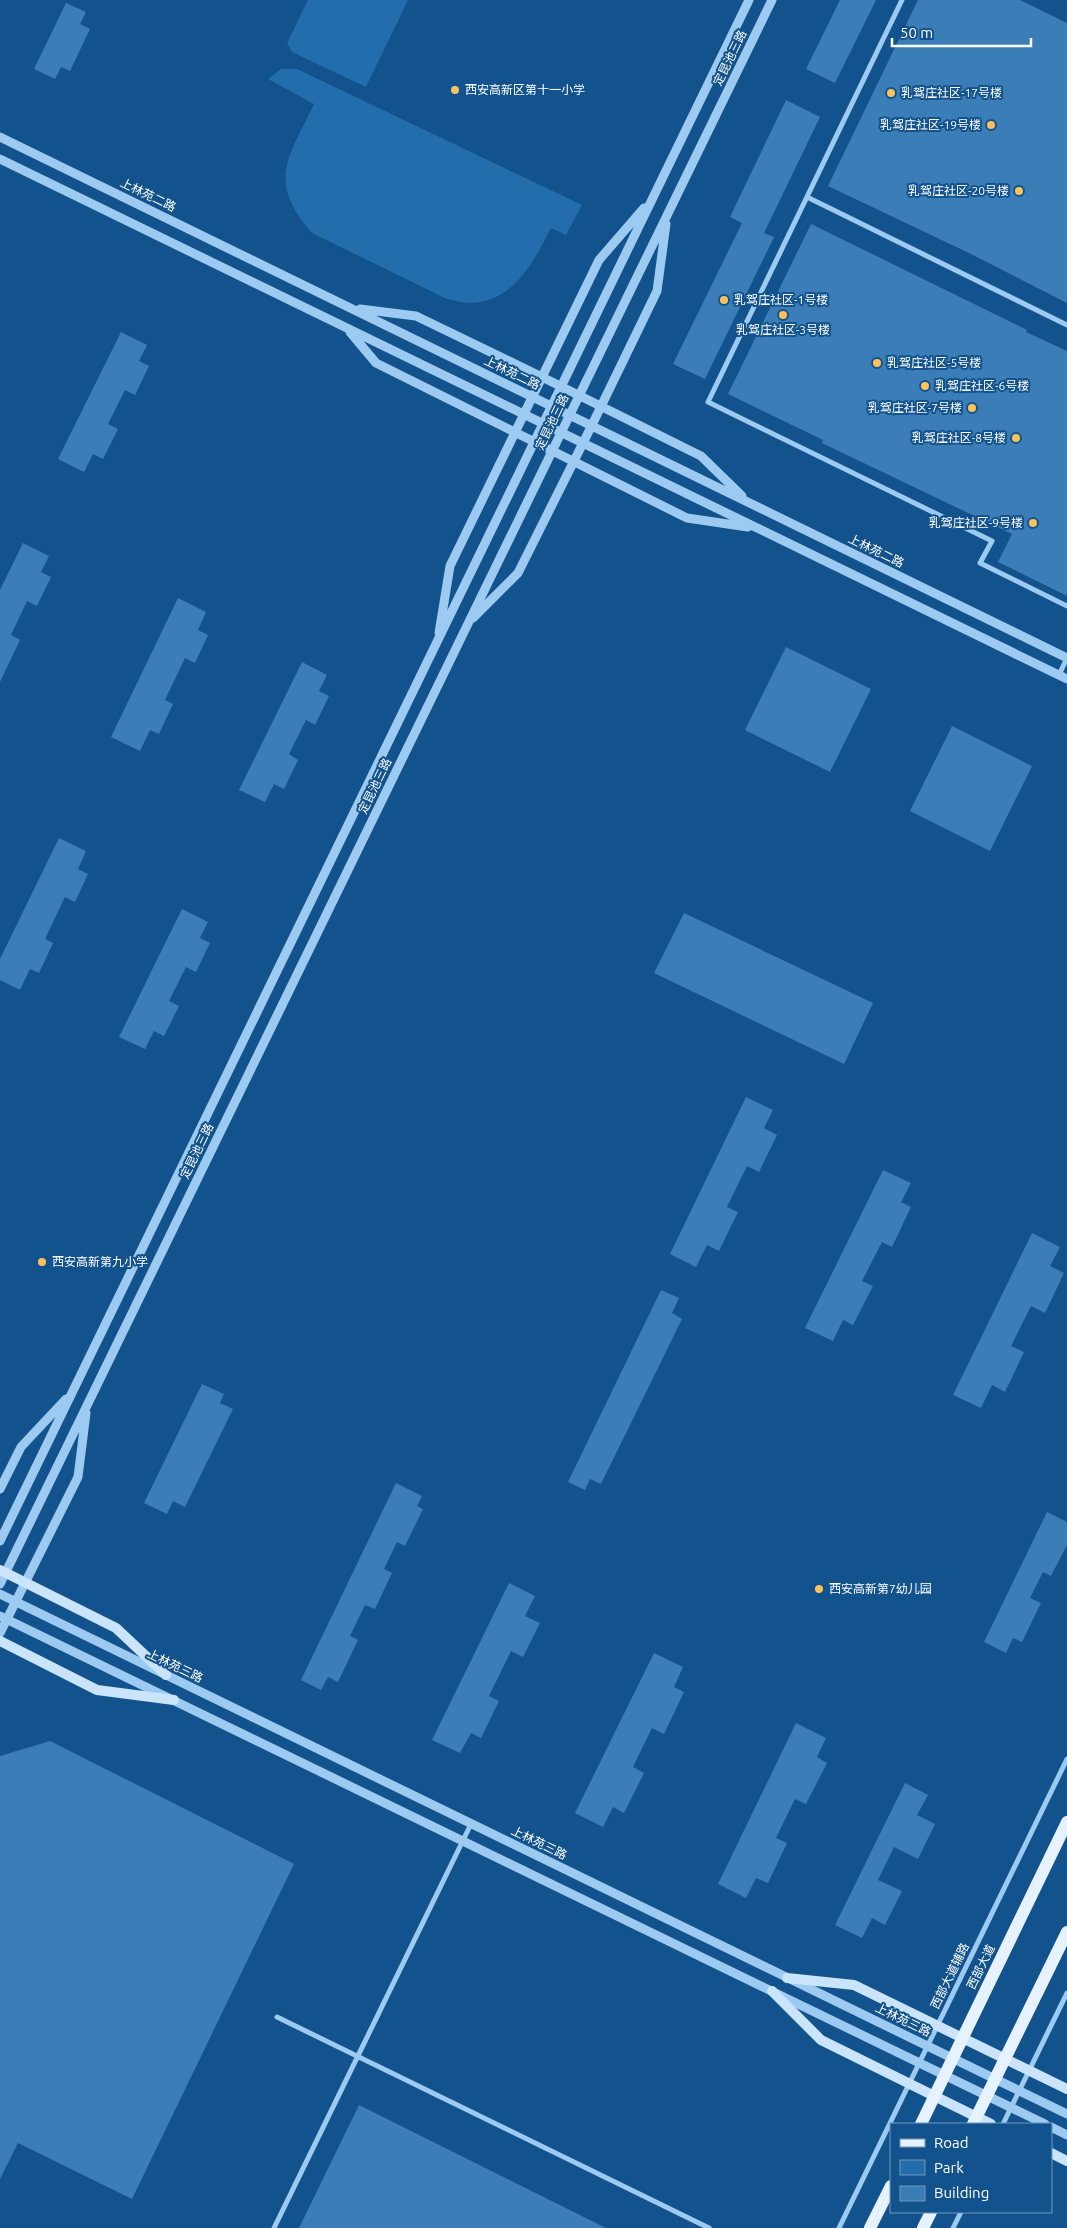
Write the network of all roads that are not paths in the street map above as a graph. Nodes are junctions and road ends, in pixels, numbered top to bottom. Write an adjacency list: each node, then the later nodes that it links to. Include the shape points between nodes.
1 (749, 0): 7 (street, 定昆池三路)
2 (772, 0): 8 (street, 定昆池三路)
3 (902, 0): 6 (street)
4 (1, 137): 9 (street, 上林苑二路)
5 (0, 159): 11 (street)
6 (807, 196): 10 (street); 30 (street, via 708,402 992,541 980,563)
7 (653, 199): 12 (street, via 599,260); 13 (street, 定昆池三路)
8 (667, 215): 14 (street, 定昆池三路); 17 (street, via 657,291)
9 (351, 308): 12 (street, via 416,316); 15 (street, 上林苑二路)
10 (1067, 325)
11 (346, 328): 18 (street); 22 (street, via 376,363)
12 (542, 377): 13 (street); 15 (street)
13 (561, 387): 14 (street); 16 (street, 定昆池三路)
14 (579, 396): 17 (street); 19 (street, 定昆池三路)
15 (532, 397): 16 (street, 上林苑二路); 18 (street)
16 (552, 406): 19 (street, 上林苑二路); 20 (street, 定昆池三路)
17 (601, 406): 21 (street); 28 (street, via 702,456)
18 (524, 415): 20 (street); 22 (street)
19 (570, 415): 21 (street, 上林苑二路); 23 (street, 定昆池三路)
20 (544, 424): 23 (street); 24 (street, 定昆池三路)
21 (592, 425): 25 (street); 28 (street, 上林苑二路)
22 (514, 433): 24 (street); 32 (street, via 450,566)
23 (561, 433): 25 (street); 26 (street, 定昆池三路)
24 (535, 443): 26 (street); 32 (street, 定昆池三路)
25 (582, 444): 27 (street); 29 (street)
26 (552, 451): 27 (street); 31 (street, 定昆池三路)
27 (573, 462): 29 (street, via 687,518); 31 (street, via 518,573)
28 (748, 502): 33 (street, 上林苑二路)
29 (758, 529): 34 (street)
30 (1067, 606)
31 (468, 623): 36 (street, 定昆池三路)
32 (438, 642): 35 (street, 定昆池三路)
33 (1067, 658): 34 (street)
34 (1063, 677)
35 (73, 1392): 37 (street, via 21,1447); 38 (street, 定昆池三路)
36 (87, 1406): 39 (street, 定昆池三路); 40 (street, via 78,1477)
37 (0, 1489)
38 (0, 1541)
39 (3, 1571): 40 (main road); 41 (street, 定昆池三路)
40 (26, 1582): 43 (street); 47 (main road, via 116,1628)
41 (0, 1584)
42 (0, 1594): 43 (street, 上林苑三路)
43 (16, 1602): 44 (street); 47 (street, 上林苑三路)
44 (4, 1617): 45 (street); 48 (street)
45 (0, 1634)
46 (0, 1641): 48 (main road, via 97,1690)
47 (166, 1675): 51 (street, 上林苑三路)
48 (174, 1700): 52 (street)
49 (1067, 1759): 58 (street, 西部大道辅路)
50 (1067, 1822): 59 (main road, 西部大道)
51 (471, 1824): 52 (street); 54 (street, 上林苑三路)
52 (462, 1841): 55 (street); 61 (street)
53 (1067, 1932): 63 (main road)
54 (787, 1978): 58 (main road, via 854,1985); 60 (street, 上林苑三路)
55 (772, 1991): 64 (street); 68 (main road, via 821,2040)
56 (1067, 1993): 65 (street)
57 (278, 2017): 61 (street)
58 (937, 2026): 59 (main road); 60 (street, 西部大道辅路)
59 (962, 2038): 62 (main road, 西部大道); 63 (main road)
60 (927, 2046): 62 (street, 上林苑三路); 64 (street, 西部大道辅路)
61 (357, 2057): 88 (street); 89 (street)
62 (952, 2058): 66 (main road, 西部大道); 67 (street, 上林苑三路)
63 (1006, 2058): 65 (main road); 67 (main road)
64 (919, 2063): 66 (street); 68 (street, 西部大道辅路)
65 (1030, 2070): 69 (main road); 70 (street)
66 (945, 2076): 71 (main road, 西部大道); 72 (street)
67 (996, 2078): 70 (street, 上林苑三路); 72 (main road)
68 (909, 2084): 71 (main road); 76 (street, 西部大道辅路)
69 (1067, 2089)
70 (1020, 2091): 73 (street); 74 (street, 上林苑三路)
71 (934, 2096): 75 (main road); 78 (main road, 西部大道)
72 (988, 2096): 73 (street); 75 (main road)
73 (1011, 2108): 79 (street); 80 (street)
74 (1067, 2114)
75 (975, 2121)
76 (890, 2123)
77 (890, 2123): 90 (street, 西部大道辅路)
78 (921, 2123)
79 (1004, 2123)
80 (1043, 2123)
81 (1052, 2128): 82 (street)
82 (1067, 2135)
83 (1052, 2154): 84 (main road)
84 (1067, 2161)
85 (890, 2188): 91 (main road)
86 (930, 2213): 92 (main road)
87 (960, 2213): 93 (street)
88 (274, 2228)
89 (709, 2228)
90 (839, 2228)
91 (870, 2228)
92 (923, 2228)
93 (953, 2228)

